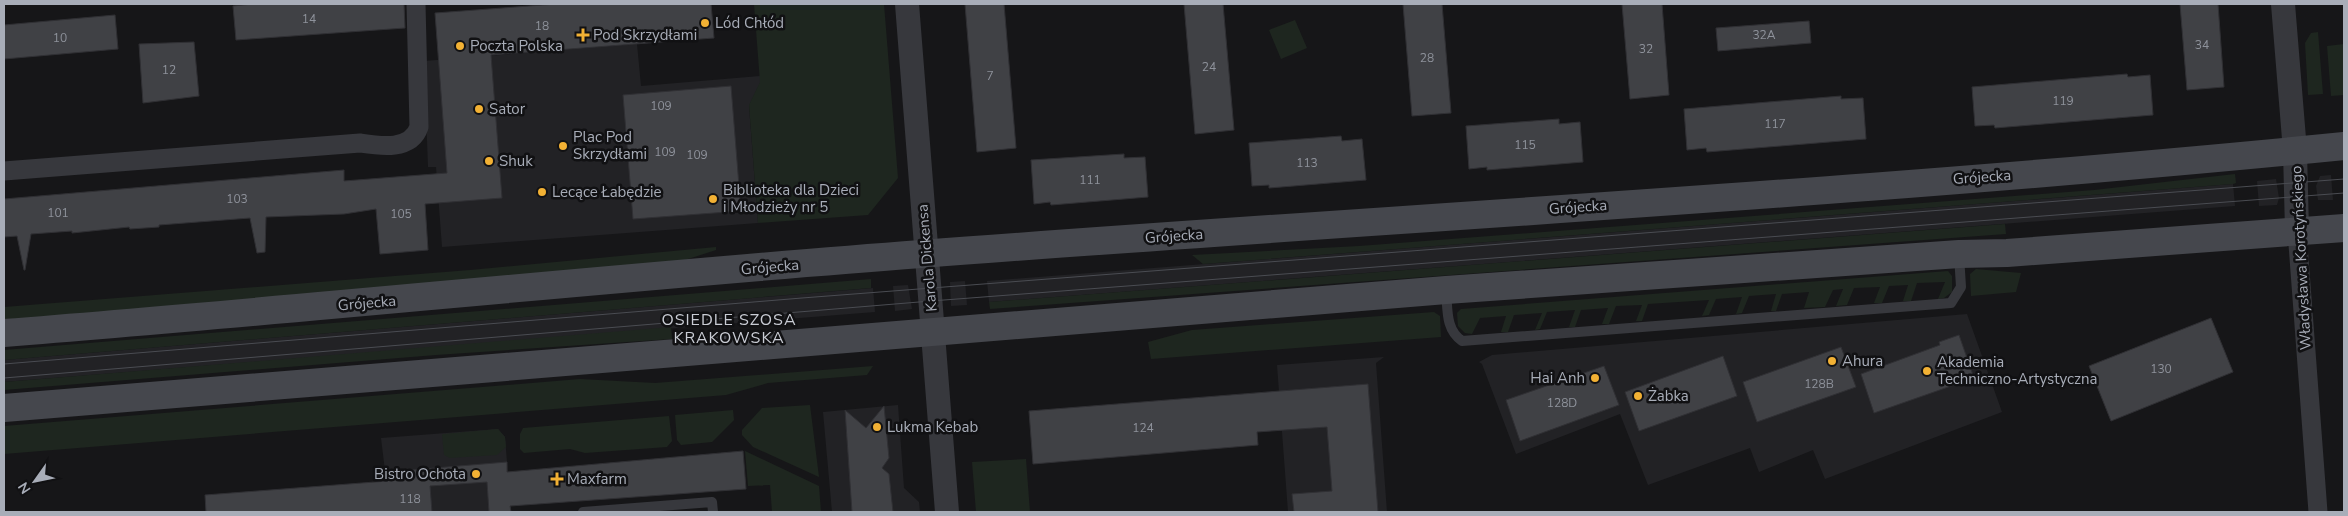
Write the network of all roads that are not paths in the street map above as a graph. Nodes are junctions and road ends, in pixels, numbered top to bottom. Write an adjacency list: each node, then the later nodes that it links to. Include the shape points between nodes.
1 (416, 4): 6 (street, via 418,128 416,136 409,142 379,146 360,143)
2 (907, 4): 9 (street, Karola Dickensa)
3 (2283, 4): 5 (street, Władysława Korotyńskiego)
4 (2344, 146): 5 (main road, Grójecka)
5 (2295, 151): 8 (street, Władysława Korotyńskiego); 9 (main road, Grójecka, via 1812,190)
6 (4, 171)
7 (2344, 228): 8 (main road)
8 (2298, 231): 10 (main road); 18 (street, Władysława Korotyńskiego)
9 (927, 254): 12 (street, Karola Dickensa); 13 (main road, Grójecka)
10 (1959, 254): 11 (main road); 11 (lane, via 1962,287 1951,303 1462,341 1449,327)
11 (1446, 290): 12 (main road)
12 (934, 332): 14 (main road); 17 (street, Karola Dickensa)
13 (4, 333)
14 (4, 408)
15 (583, 512): 16 (lane, via 712,502)
16 (713, 512)
17 (947, 512)
18 (2318, 512)

